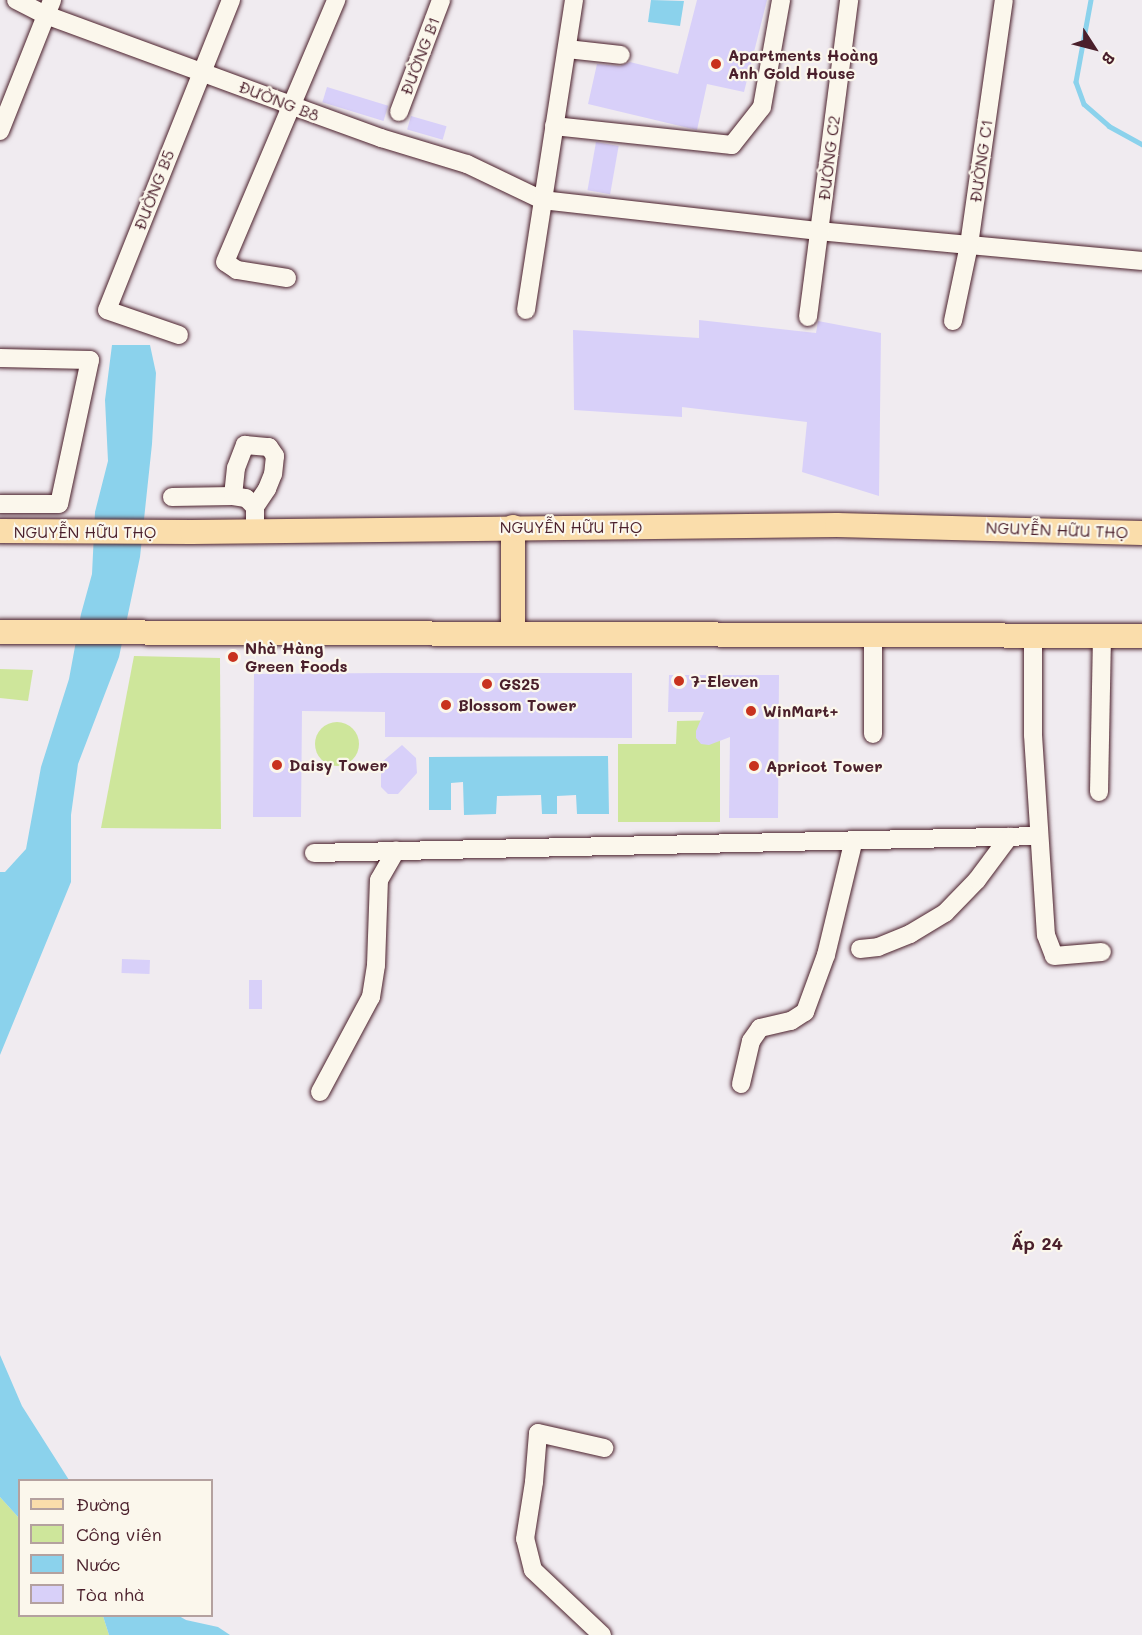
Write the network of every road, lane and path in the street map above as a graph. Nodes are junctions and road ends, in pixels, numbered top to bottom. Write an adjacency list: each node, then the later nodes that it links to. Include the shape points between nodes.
1 (16, 0): 9 (street, ĐƯỜNG B8)
2 (231, 0): 12 (street, ĐƯỜNG B5)
3 (336, 0): 13 (street)
4 (441, 0): 14 (street, ĐƯỜNG B1)
5 (574, 0): 10 (street)
6 (782, 0): 15 (street, via 762,107 732,145)
7 (849, 0): 18 (street, ĐƯỜNG C2)
8 (1004, 0): 19 (street, ĐƯỜNG C1)
9 (49, 7): 12 (street, ĐƯỜNG B8); 16 (street)
10 (567, 50): 11 (street); 15 (street)
11 (621, 55)
12 (200, 71): 13 (street, ĐƯỜNG B8); 25 (street, ĐƯỜNG B5, via 107,310)
13 (292, 106): 17 (street, ĐƯỜNG B8, via 467,164); 21 (street, via 225,262 237,270)
14 (399, 112)
15 (554, 126): 17 (street)
16 (0, 131)
17 (542, 200): 18 (street, ĐƯỜNG B8); 22 (street)
18 (819, 231): 19 (street, ĐƯỜNG B8); 23 (street, ĐƯỜNG C2)
19 (969, 245): 20 (street, ĐƯỜNG B8); 24 (street, ĐƯỜNG C1)
20 (1142, 261)
21 (287, 278)
22 (526, 310)
23 (808, 317)
24 (953, 321)
25 (179, 335)
26 (0, 358): 29 (street, via 90,360 59,504)
27 (233, 496): 28 (street); 30 (street, via 246,498); 30 (street, via 236,468 245,445 269,447 275,456 273,474)
28 (172, 497)
29 (0, 504)
30 (255, 507): 33 (street)
31 (513, 527): 33 (main road, NGUYỄN HỮU THỌ); 34 (main road, NGUYỄN HỮU THỌ, via 837,525); 36 (main road)
32 (0, 531): 33 (main road, NGUYỄN HỮU THỌ)
33 (255, 531)
34 (1142, 533)
35 (0, 632): 36 (main road)
36 (513, 634): 38 (main road)
37 (1033, 635): 38 (main road); 39 (main road); 44 (street)
38 (873, 636): 41 (street)
39 (1102, 636): 40 (main road); 42 (street)
40 (1142, 636)
41 (873, 734)
42 (1100, 792)
43 (1010, 837): 44 (street); 45 (street); 48 (street, via 978,880 939,918 878,947)
44 (1039, 837): 49 (street, via 1044,873 1043,917 1052,953 1062,957)
45 (853, 843): 46 (street); 50 (street, via 826,955 805,1012 791,1021 760,1028 750,1041)
46 (396, 851): 47 (street); 51 (street, via 379,880 371,997)
47 (314, 853)
48 (860, 949)
49 (1102, 952)
50 (741, 1083)
51 (320, 1092)
52 (604, 1448): 53 (street, via 538,1434 525,1539 533,1570)
53 (602, 1635)

